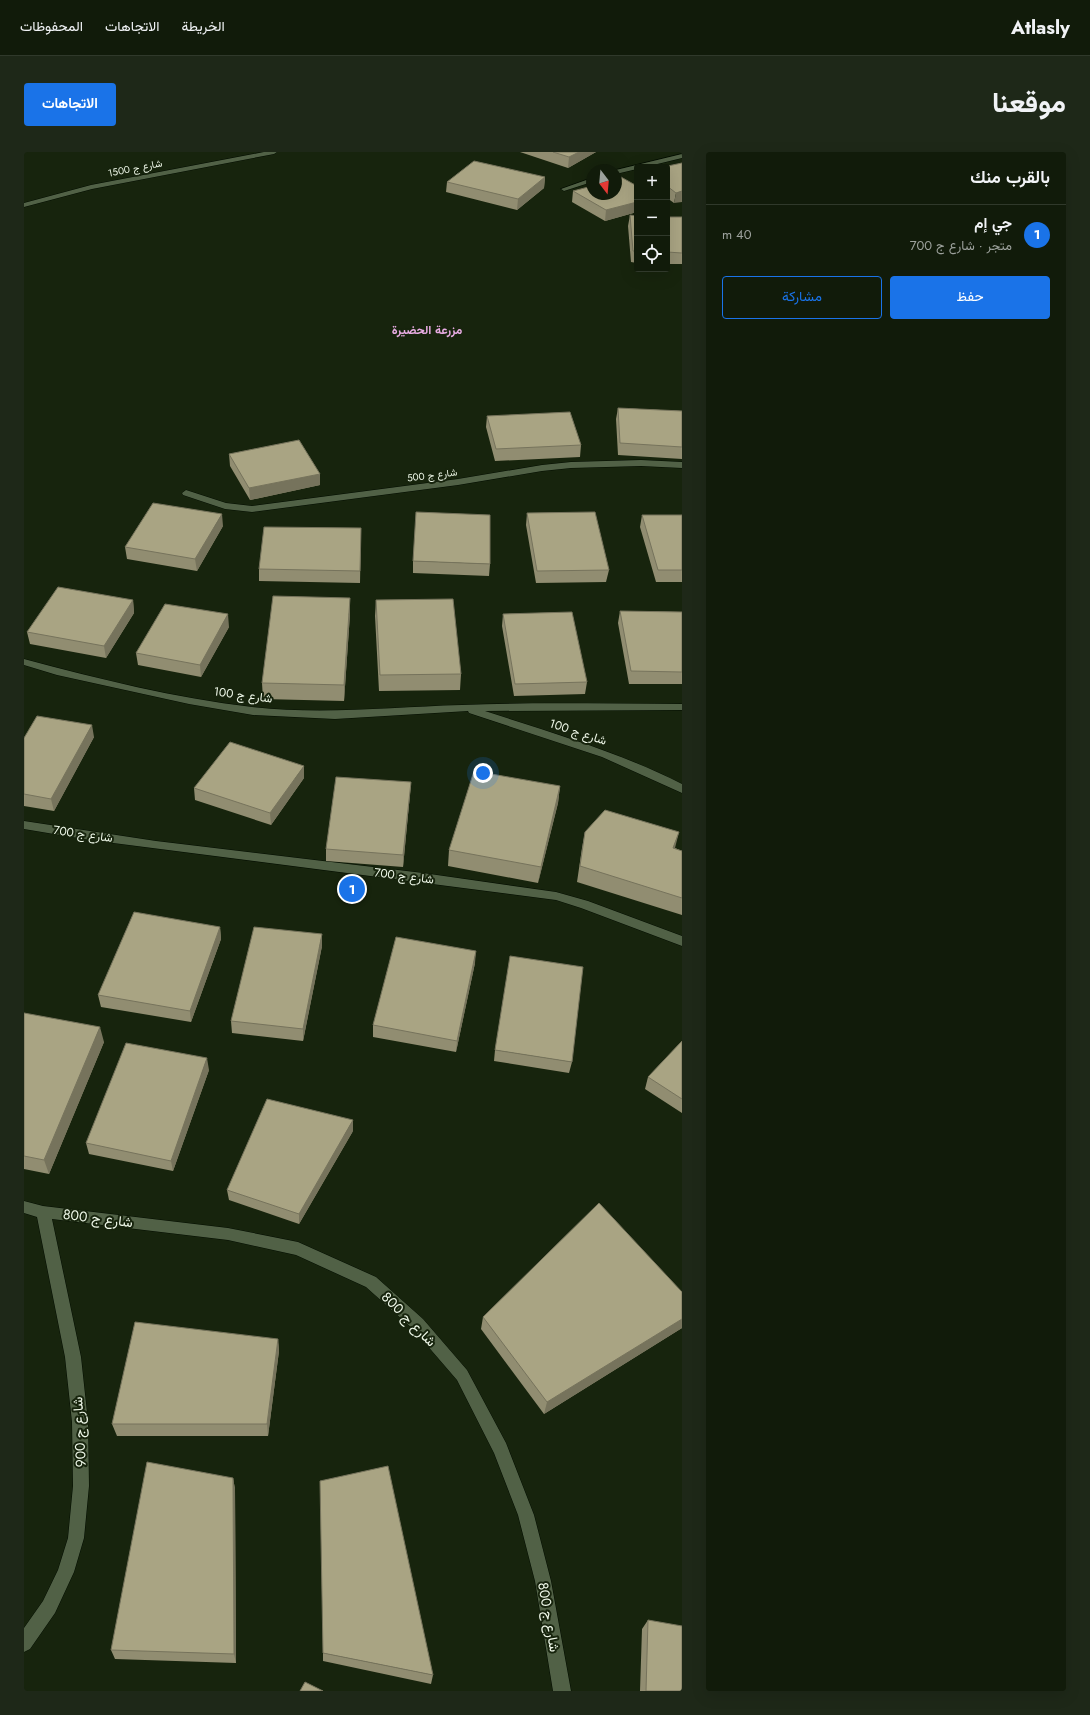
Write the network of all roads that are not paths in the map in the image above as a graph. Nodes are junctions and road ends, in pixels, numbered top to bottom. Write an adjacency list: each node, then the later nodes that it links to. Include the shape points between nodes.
1 (274, 152): 6 (street, شارع ج 1500, via 91,187)
2 (682, 156): 3 (street)
3 (622, 171)
4 (586, 182): 5 (street)
5 (564, 189)
6 (24, 205)
7 (682, 466): 8 (street, شارع ج 500, via 641,463 564,466 252,509 224,506)
8 (186, 493)
9 (24, 662): 11 (street, شارع ج 100, via 57,672 189,701 253,711 335,715)
10 (682, 707): 11 (street, شارع ج 100)
11 (463, 708): 12 (street, شارع ج 100, via 600,752)
12 (682, 789)
13 (24, 825): 14 (street, شارع ج 700, via 230,856 556,896)
14 (682, 941)
15 (24, 1207): 16 (street, شارع ج 800)
16 (43, 1212): 17 (street, شارع ج 900, via 73,1357 80,1422 81,1486 76,1538 66,1572 49,1607); 18 (street, شارع ج 800, via 228,1234 298,1249 371,1282 418,1324 462,1375 500,1449 526,1515 543,1581)
17 (24, 1642)
18 (562, 1691)

